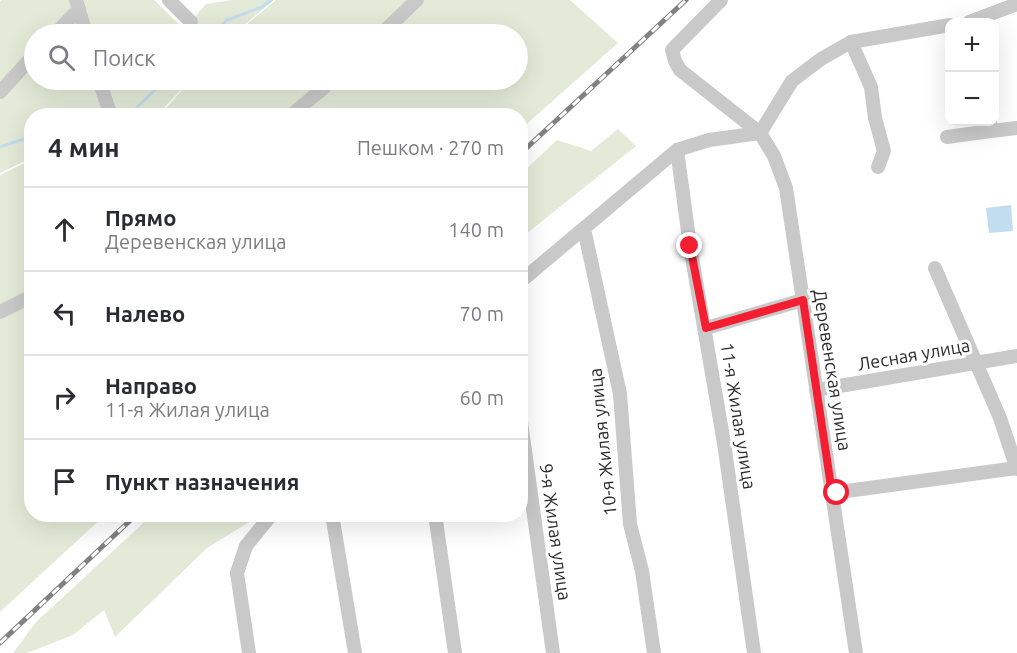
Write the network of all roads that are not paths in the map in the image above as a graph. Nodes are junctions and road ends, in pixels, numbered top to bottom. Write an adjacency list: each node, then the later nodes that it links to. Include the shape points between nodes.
1 (169, 0): 7 (street)
2 (417, 0): 10 (street)
3 (721, 0): 21 (street, via 672,50 675,61 680,70)
4 (1017, 4): 6 (street)
5 (77, 5): 8 (street); 9 (street)
6 (981, 18)
7 (191, 22)
8 (62, 24)
9 (83, 24)
10 (392, 24)
11 (945, 26): 12 (street)
12 (851, 42): 21 (street, via 792,81); 24 (street, via 871,87 884,151)
13 (24, 67): 16 (street)
14 (103, 90): 17 (street)
15 (321, 90): 18 (street)
16 (0, 92)
17 (108, 108)
18 (300, 108)
19 (991, 126): 20 (street); 22 (street)
20 (1017, 128)
21 (760, 133): 23 (street, via 709,140); 29 (street, Деревенская улица, via 786,188)
22 (947, 137)
23 (677, 150): 25 (street); 31 (street, 11-я Жилая улица)
24 (878, 167)
25 (584, 229): 27 (street); 45 (street, 10-я Жилая улица, via 620,394 630,524 642,570)
26 (934, 268): 33 (street)
27 (528, 275)
28 (24, 300): 30 (street)
29 (803, 300): 31 (street); 34 (street, Деревенская улица)
30 (0, 312)
31 (706, 328): 46 (street, 11-я Жилая улица)
32 (1017, 356): 33 (street, Лесная улица)
33 (975, 362): 34 (street, Лесная улица); 35 (street)
34 (816, 390): 37 (street, Деревенская улица)
35 (1017, 468): 37 (street)
36 (528, 473): 44 (street, 9-я Жилая улица)
37 (832, 493): 47 (street, Деревенская улица)
38 (266, 522): 41 (street, via 246,546 237,573)
39 (333, 522): 42 (street)
40 (436, 522): 43 (street)
41 (249, 653)
42 (355, 653)
43 (455, 653)
44 (553, 653)
45 (654, 653)
46 (754, 653)
47 (856, 653)

